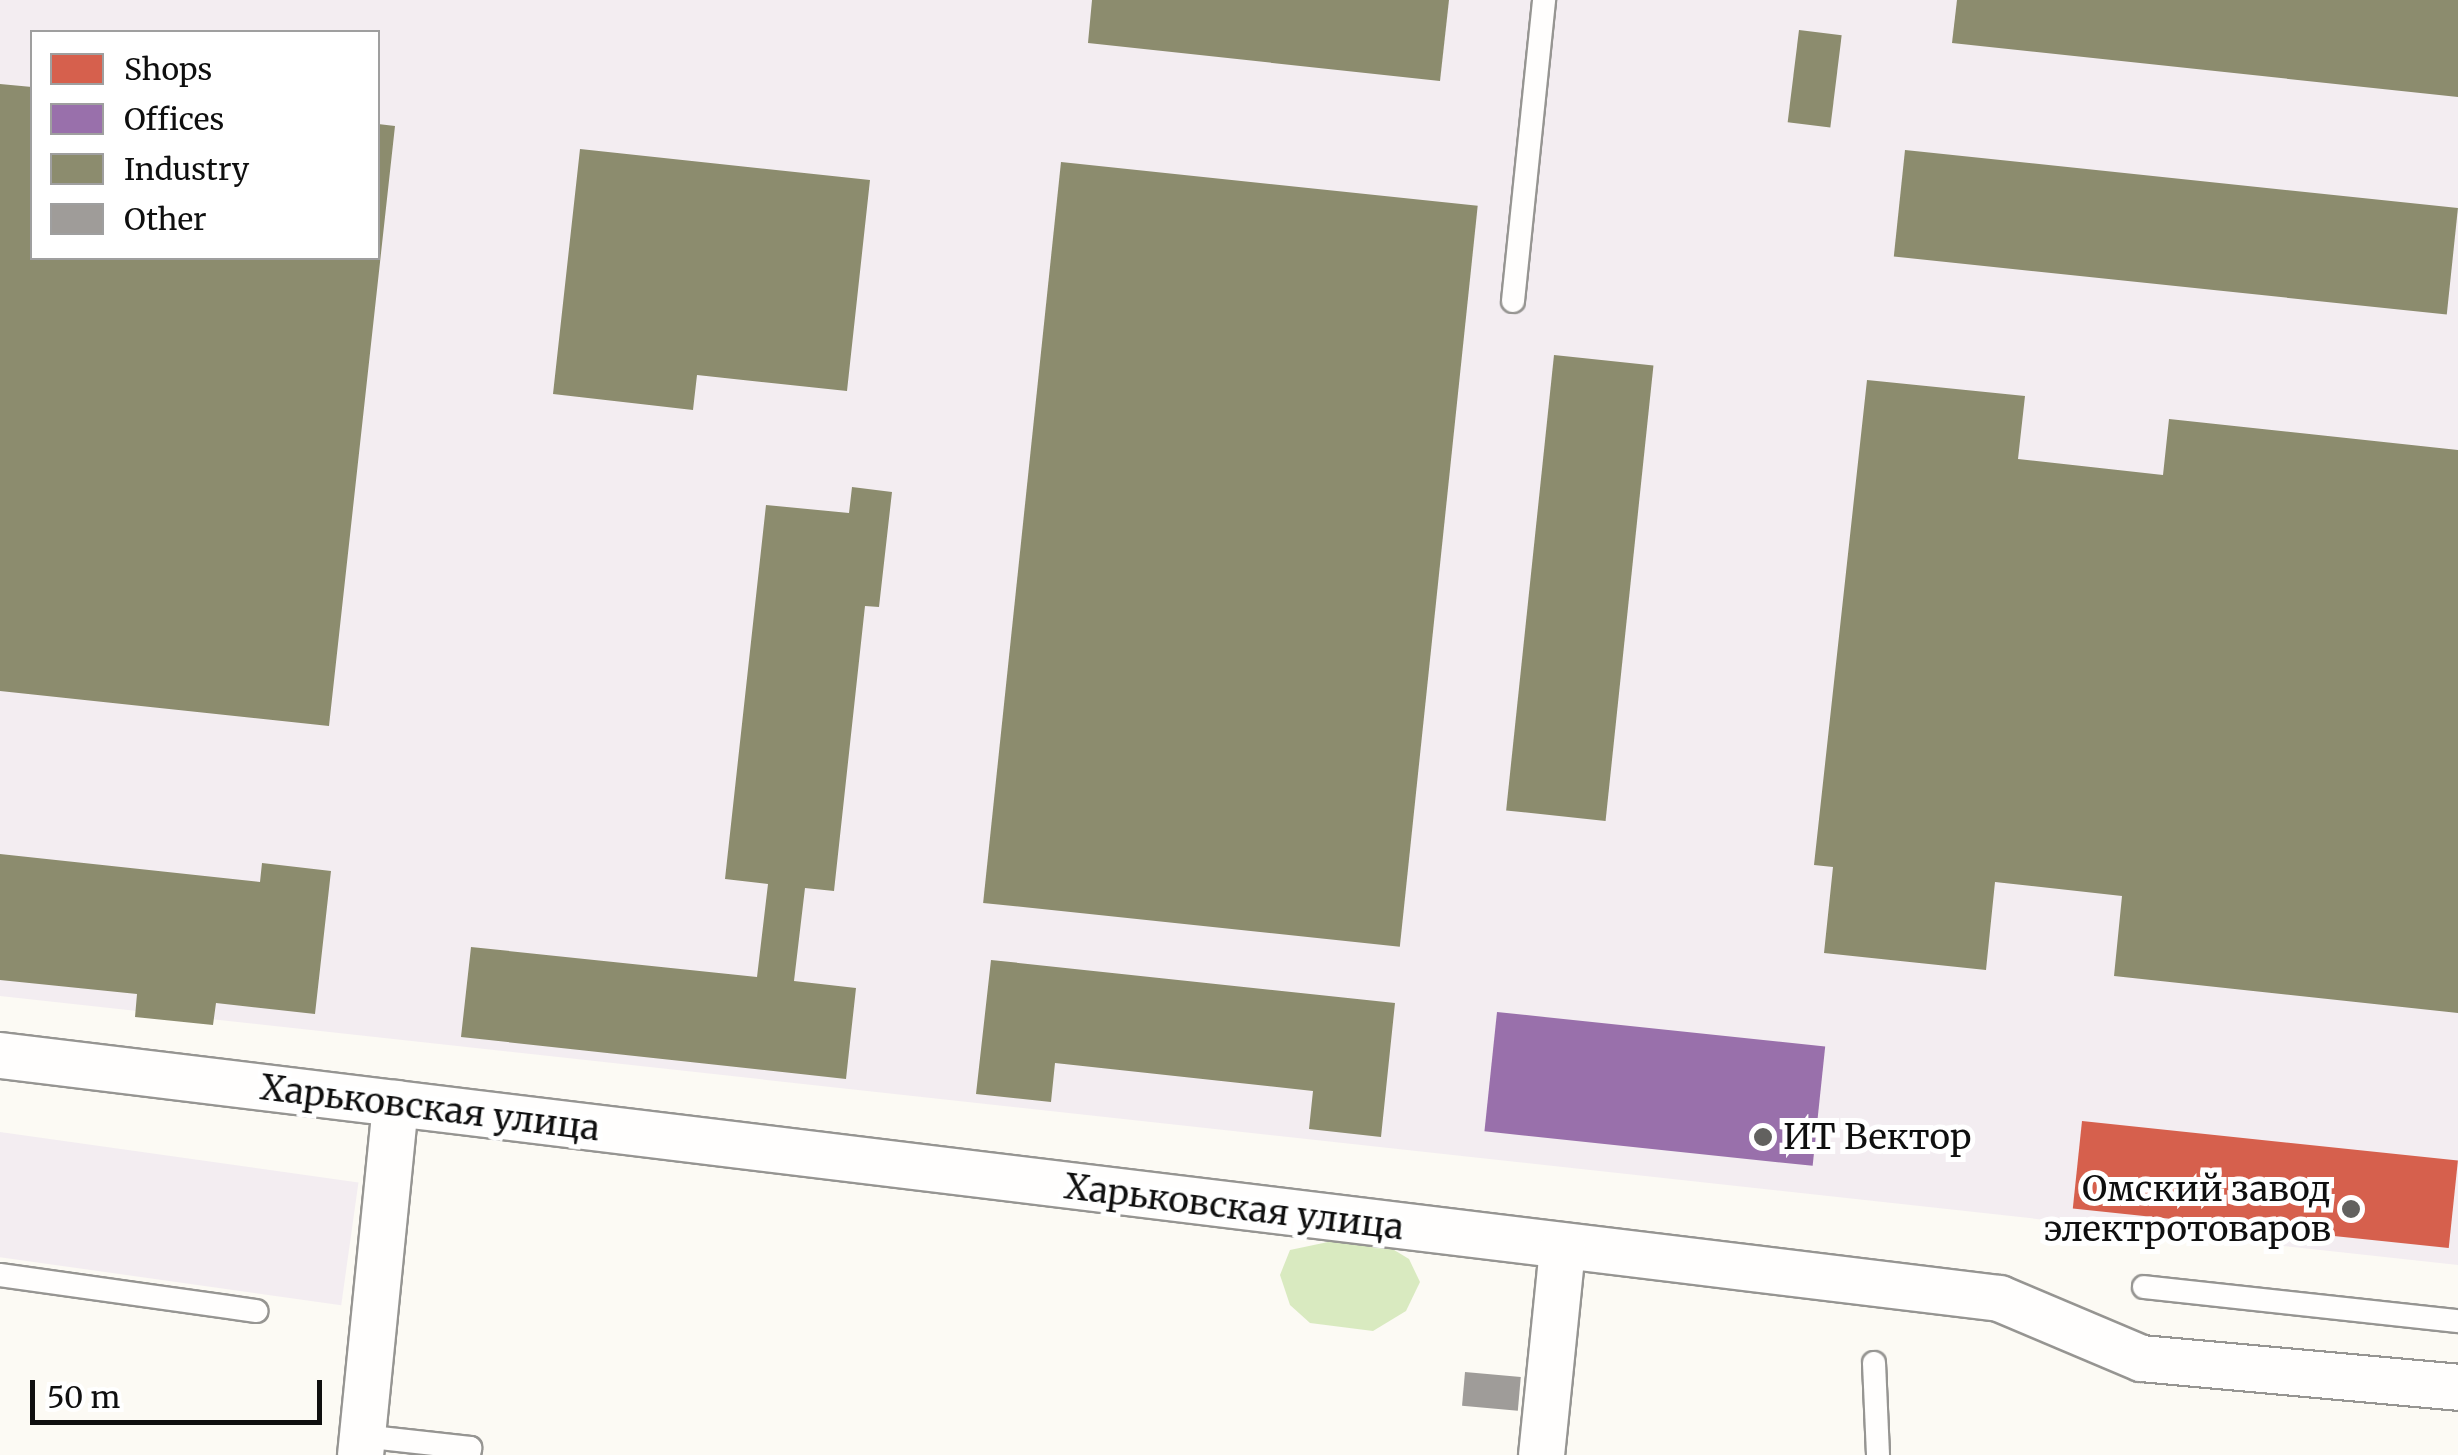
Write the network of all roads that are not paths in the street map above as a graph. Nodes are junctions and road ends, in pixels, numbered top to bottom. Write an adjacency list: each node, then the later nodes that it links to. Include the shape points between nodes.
1 (1544, 0): 2 (lane)
2 (1513, 301)
3 (0, 1056): 4 (street, Харьковская улица)
4 (394, 1104): 5 (street, Харьковская улица); 12 (street)
5 (1562, 1248): 11 (street, Харьковская улица, via 1999,1298 2141,1358); 14 (street)
6 (0, 1275): 8 (lane)
7 (2144, 1288): 9 (lane)
8 (256, 1312)
9 (2458, 1321)
10 (1874, 1363): 15 (lane)
11 (2458, 1387)
12 (361, 1445): 13 (lane, via 470,1448)
13 (469, 1455)
14 (1541, 1455)
15 (1878, 1455)

